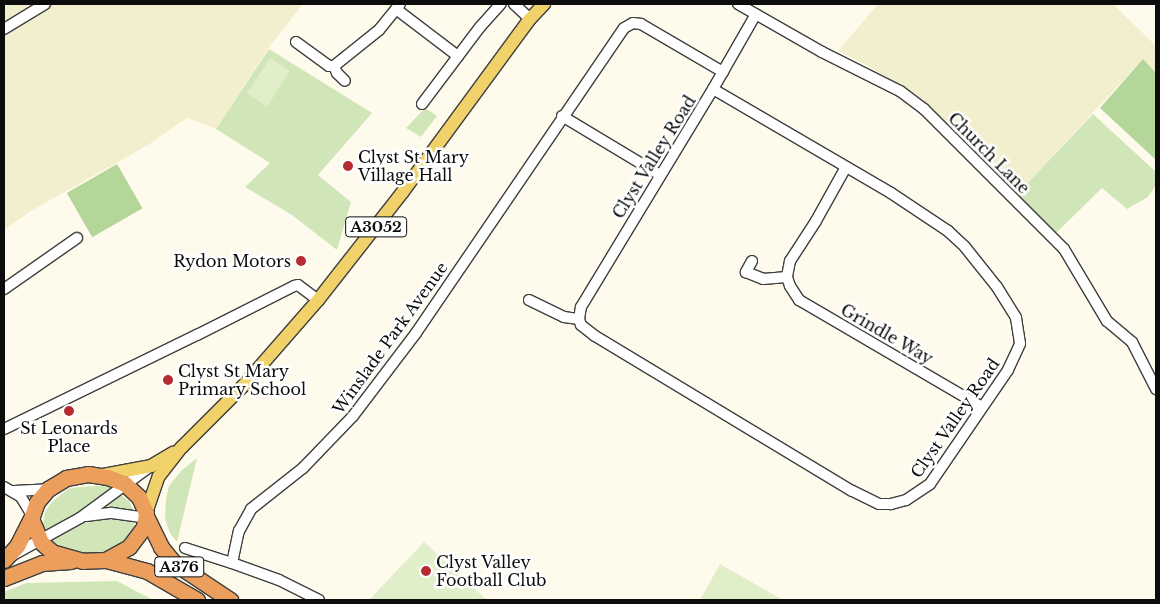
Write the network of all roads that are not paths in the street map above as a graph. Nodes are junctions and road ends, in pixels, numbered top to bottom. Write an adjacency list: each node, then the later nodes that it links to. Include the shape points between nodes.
1 (45, 4): 9 (street)
2 (501, 4): 11 (street)
3 (514, 4): 8 (street)
4 (544, 4): 8 (main road, A3052)
5 (738, 4): 7 (street, Church Lane)
6 (398, 6): 11 (street); 12 (street, via 379,30)
7 (756, 14): 13 (street, Clyst Valley Road); 27 (street, Church Lane, via 900,91 924,109 1064,249 1107,321 1132,342)
8 (530, 19): 24 (main road, A3052, via 402,194)
9 (4, 29)
10 (296, 42): 12 (street, via 329,66)
11 (458, 56): 16 (street)
12 (334, 66): 14 (street, via 336,73)
13 (723, 72): 15 (street, Clyst Valley Road); 17 (street, Winslade Park Avenue, via 641,24 633,23 624,28)
14 (346, 81)
15 (714, 89): 18 (street, Clyst Valley Road); 19 (street, Clyst Valley Road)
16 (422, 104)
17 (562, 116): 19 (street); 45 (street, Winslade Park Avenue, via 416,333 353,416 303,468 251,509 239,531)
18 (846, 167): 22 (street, via 790,261); 28 (street, Clyst Valley Road, via 891,192 948,231 970,253 1011,308 1020,344 1008,370)
19 (660, 175): 26 (street, Clyst Valley Road, via 581,307)
20 (77, 238): 23 (street, via 58,245)
21 (752, 261): 22 (street, via 744,275 763,280)
22 (787, 277): 28 (street, Grindle Way, via 799,300)
23 (4, 288)
24 (318, 300): 29 (street, via 298,285 294,286); 30 (main road, A3052, via 243,386)
25 (529, 300): 26 (street, via 564,317)
26 (579, 319): 28 (street, Clyst Valley Road, via 581,325 595,336 852,491 879,504 906,500 930,484)
27 (1156, 389)
28 (982, 407)
29 (4, 429)
30 (182, 448): 31 (main road, A3052); 37 (main road, A3052, via 159,476)
31 (150, 466): 32 (main road, A3052); 33 (street)
32 (100, 476): 33 (highway); 35 (highway, via 73,476)
33 (125, 484): 37 (highway, A376, via 139,497); 39 (street)
34 (4, 487): 36 (street)
35 (48, 489): 36 (street); 38 (highway, via 37,502)
36 (14, 491): 38 (street)
37 (146, 515): 39 (street, via 112,513); 43 (highway, A376, via 144,527 130,547); 48 (highway, A376, via 161,548 172,562)
38 (32, 517): 40 (highway); 42 (highway, via 17,546)
39 (80, 518): 40 (street)
40 (41, 542): 42 (street); 44 (highway, A376, via 52,552)
41 (185, 548): 45 (street)
42 (4, 560)
43 (106, 560): 44 (highway, A376); 47 (highway, A376, via 154,574)
44 (82, 561): 46 (highway, A376, via 42,563)
45 (232, 563): 49 (street, via 279,580)
46 (4, 578)
47 (197, 600)
48 (230, 600)
49 (319, 600)

